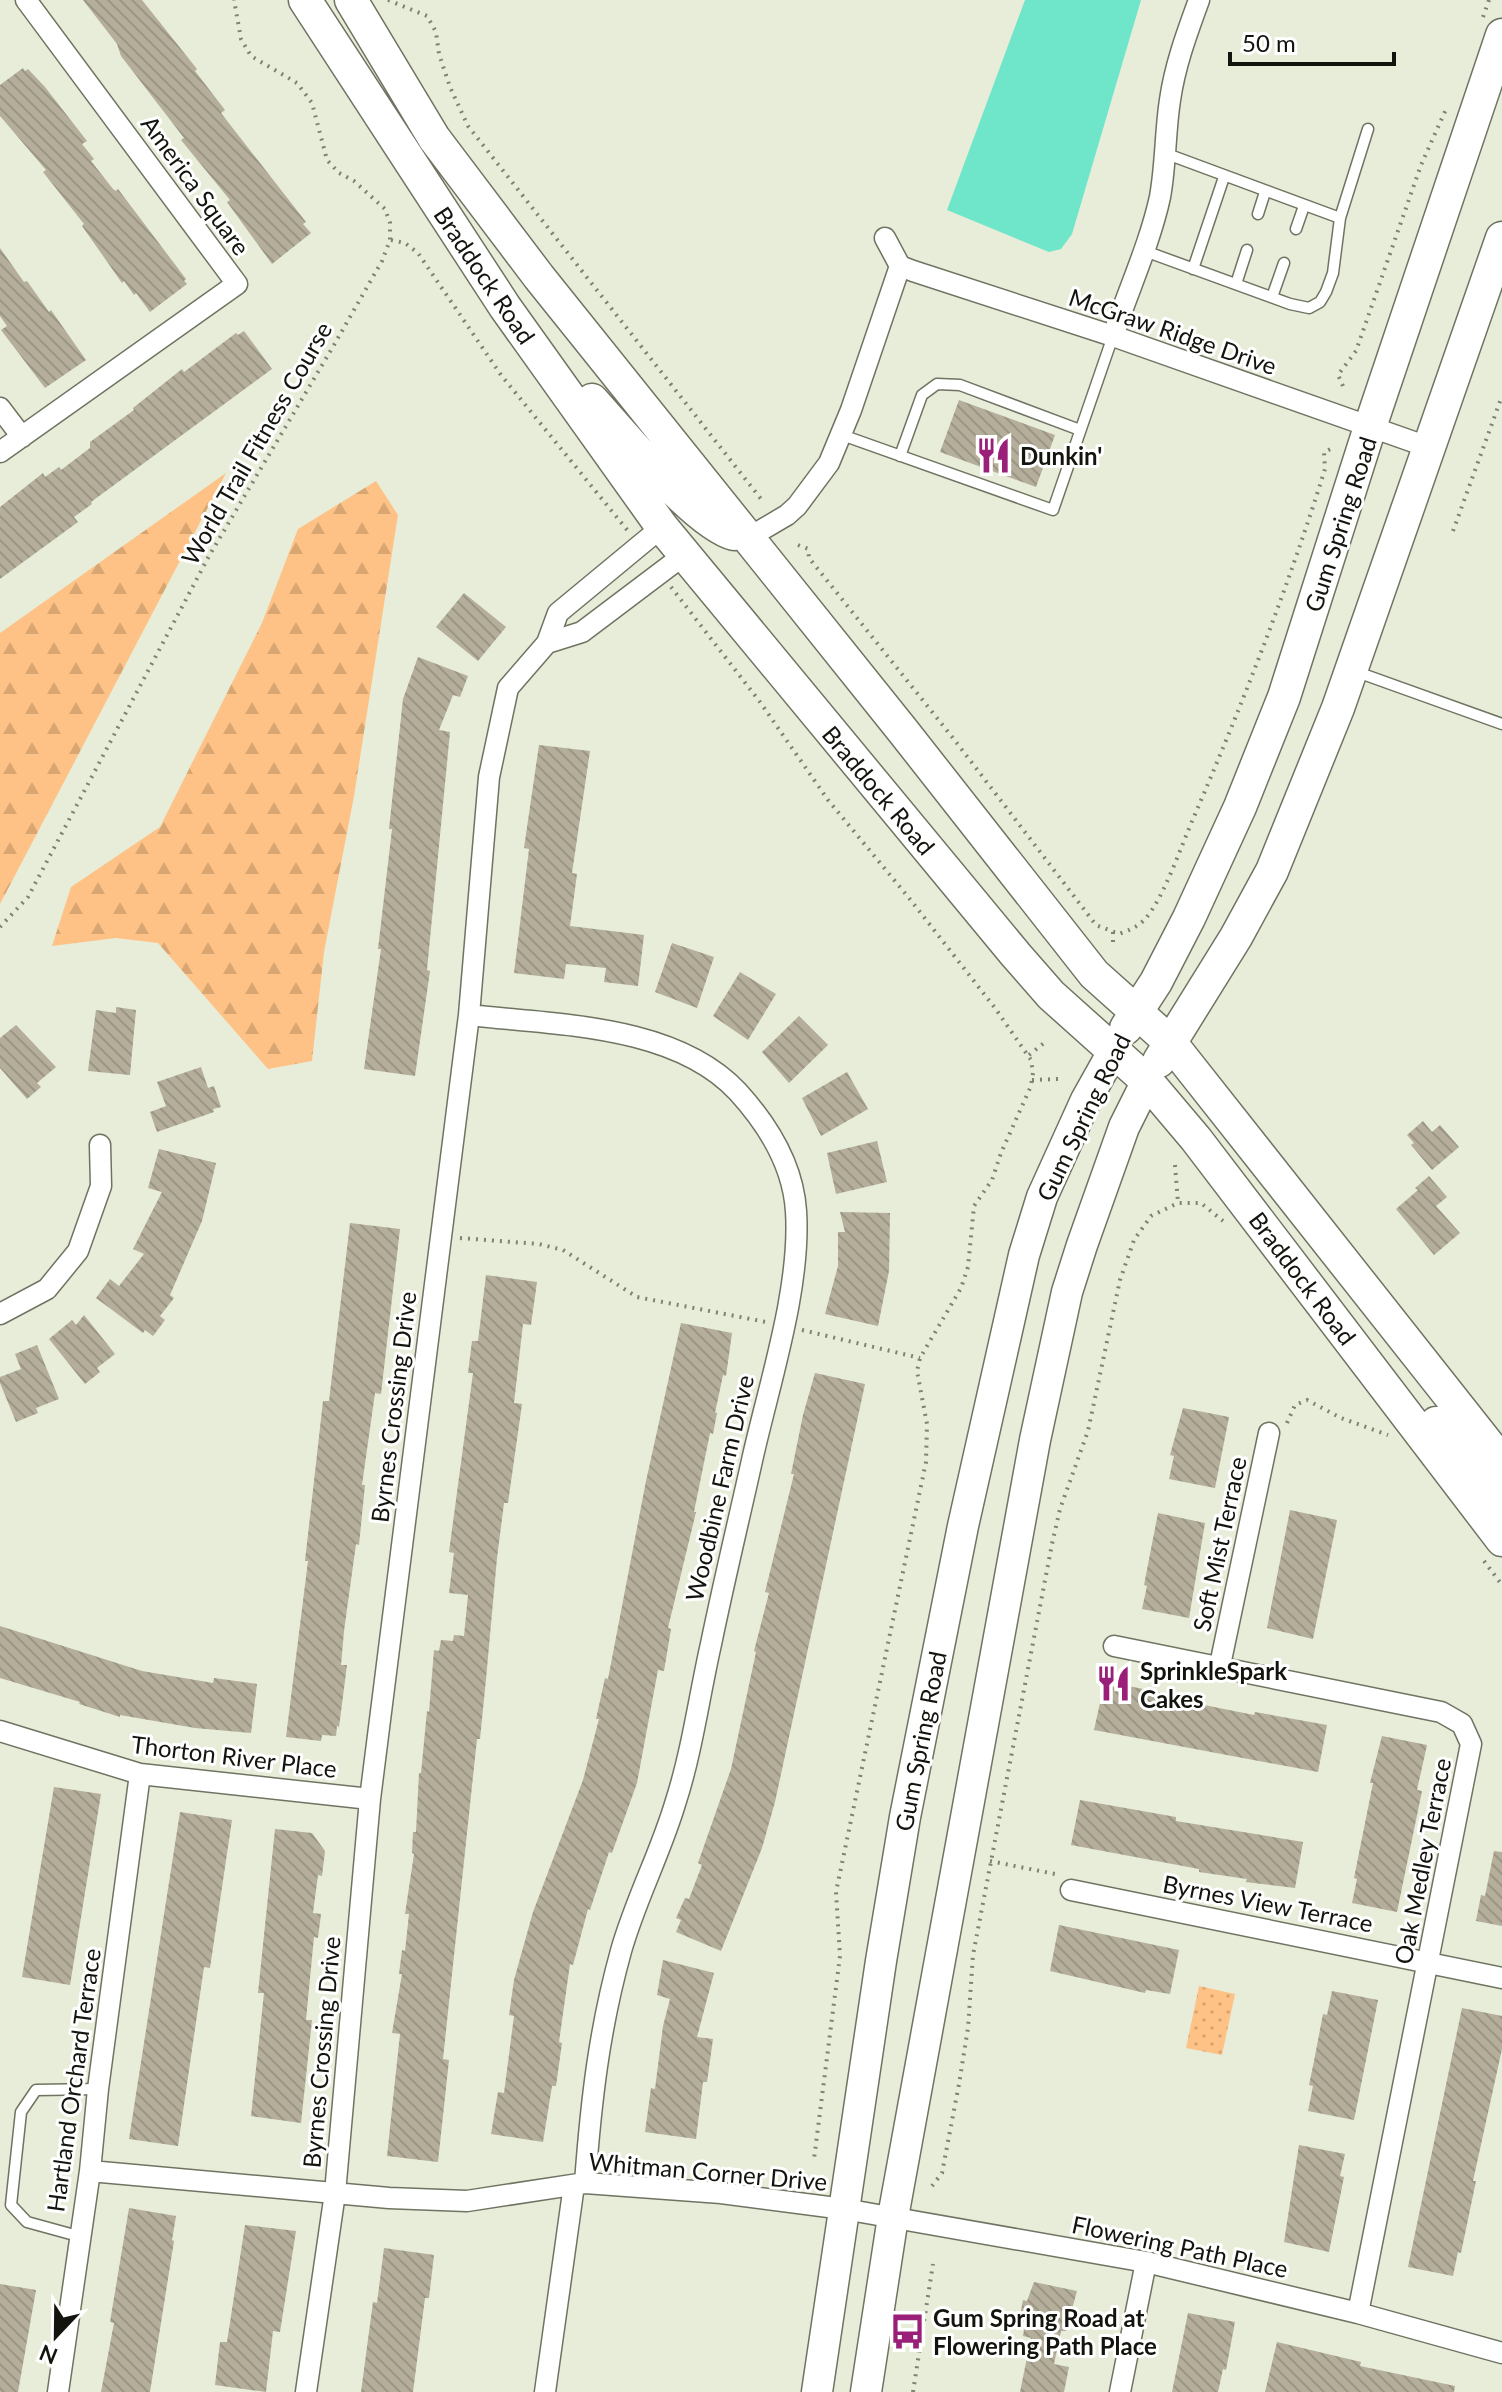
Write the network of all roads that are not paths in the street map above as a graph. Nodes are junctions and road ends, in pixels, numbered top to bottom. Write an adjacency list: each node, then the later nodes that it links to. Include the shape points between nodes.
1 (26, 0): 29 (street, America Square, via 237,284)
2 (305, 0): 23 (main road, Braddock Road)
3 (351, 0): 34 (main road, Braddock Road, via 434,138 481,203)
4 (1199, 0): 7 (street, via 1173,81)
5 (1490, 32): 26 (main road, Gum Spring Road)
6 (1368, 129): 12 (lane)
7 (1167, 154): 8 (lane); 16 (street)
8 (1224, 177): 9 (lane); 20 (lane)
9 (1265, 192): 10 (lane); 11 (lane)
10 (1304, 206): 12 (lane); 13 (lane)
11 (1258, 214)
12 (1340, 218): 22 (lane, via 1333,273 1320,302 1309,308)
13 (1296, 229)
14 (885, 238): 19 (street)
15 (1502, 238): 30 (main road, Gum Spring Road)
16 (1142, 250): 20 (lane); 24 (street)
17 (1247, 250): 21 (lane)
18 (1284, 263): 22 (lane)
19 (900, 266): 24 (street, McGraw Ridge Drive); 28 (street)
20 (1193, 269): 21 (lane)
21 (1236, 284): 22 (lane)
22 (1272, 297)
23 (505, 307): 33 (main road, Braddock Road); 34 (main road, via 700,515 726,532)
24 (1113, 336): 26 (street, McGraw Ridge Drive); 27 (lane)
25 (0, 408): 29 (street)
26 (1370, 427): 30 (street, McGraw Ridge Drive); 39 (main road, Gum Spring Road, via 1284,697 1240,807 1166,964)
27 (1080, 430): 32 (lane, via 960,385 937,384 922,395); 32 (lane, via 1053,510)
28 (842, 435): 32 (lane); 34 (street, via 829,463 797,506)
29 (22, 437): 31 (street, America Square)
30 (1428, 447): 37 (main road, Gum Spring Road)
31 (0, 452)
32 (900, 456)
33 (647, 532): 35 (main road, Braddock Road); 36 (street, Byrnes Crossing Drive, via 558,613)
34 (748, 538): 39 (main road, Braddock Road, via 1094,974)
35 (684, 555): 36 (street, via 582,632); 42 (main road, Braddock Road, via 1016,955 1051,995)
36 (547, 643): 40 (street, Byrnes Crossing Drive, via 508,688 489,777)
37 (1351, 670): 38 (lane); 41 (main road, Gum Spring Road, via 1272,871)
38 (1502, 724)
39 (1135, 1012): 41 (main road, Braddock Road); 42 (main road, Gum Spring Road)
40 (469, 1015): 55 (street, Byrnes Crossing Drive); 61 (street, Woodbine Farm Drive, via 607,1032 656,1042 698,1060 735,1088 764,1123 785,1161 796,1208 795,1257 783,1325 676,1802 622,1948 605,2019)
41 (1170, 1042): 43 (main road, Gum Spring Road); 48 (main road, Braddock Road)
42 (1114, 1050): 43 (main road, Braddock Road); 63 (main road, Gum Spring Road, via 1042,1197 1024,1255 905,1817)
43 (1147, 1081): 46 (main road, Braddock Road, via 1232,1183); 64 (main road, Gum Spring Road, via 1111,1160 1067,1292 1020,1510)
44 (100, 1145): 45 (street, via 101,1186 78,1251 47,1289)
45 (0, 1314)
46 (1391, 1417): 49 (main road, via 1432,1419); 50 (main road, Braddock Road)
47 (1278, 1429): 52 (street, Soft Mist Terrace)
48 (1502, 1462)
49 (1502, 1501)
50 (1492, 1550)
51 (1114, 1646): 52 (street, Oak Medley Terrace)
52 (1220, 1665): 57 (street, Oak Medley Terrace, via 1441,1712 1462,1724 1471,1744)
53 (0, 1731): 54 (street, Thorton River Place)
54 (140, 1774): 55 (street, Thorton River Place); 59 (street, Hartland Orchard Terrace)
55 (370, 1799): 62 (street, Byrnes Crossing Drive)
56 (1062, 1887): 57 (street, Byrnes View Terrace)
57 (1428, 1962): 58 (street, Byrnes View Terrace); 67 (street, Oak Medley Terrace)
58 (1502, 1978)
59 (98, 2089): 60 (street, Hartland Orchard Terrace); 65 (lane, via 36,2090 21,2112 15,2156 11,2205 27,2222)
60 (90, 2171): 62 (street, Whitman Corner Drive); 65 (street, Hartland Orchard Terrace)
61 (580, 2184): 62 (street, Whitman Corner Drive, via 467,2201); 63 (street, Whitman Corner Drive, via 721,2193); 71 (street, Woodbine Farm Drive)
62 (335, 2193): 70 (street, Byrnes Crossing Drive)
63 (844, 2209): 64 (street, Flowering Path Place); 72 (main road, Gum Spring Road)
64 (893, 2217): 66 (street, Flowering Path Place); 73 (main road, Gum Spring Road)
65 (78, 2236): 69 (street, Hartland Orchard Terrace)
66 (1146, 2262): 67 (street, Flowering Path Place); 74 (street)
67 (1358, 2313): 68 (street, Flowering Path Place)
68 (1502, 2353)
69 (58, 2392)
70 (306, 2392)
71 (545, 2392)
72 (817, 2392)
73 (866, 2392)
74 (1120, 2392)

